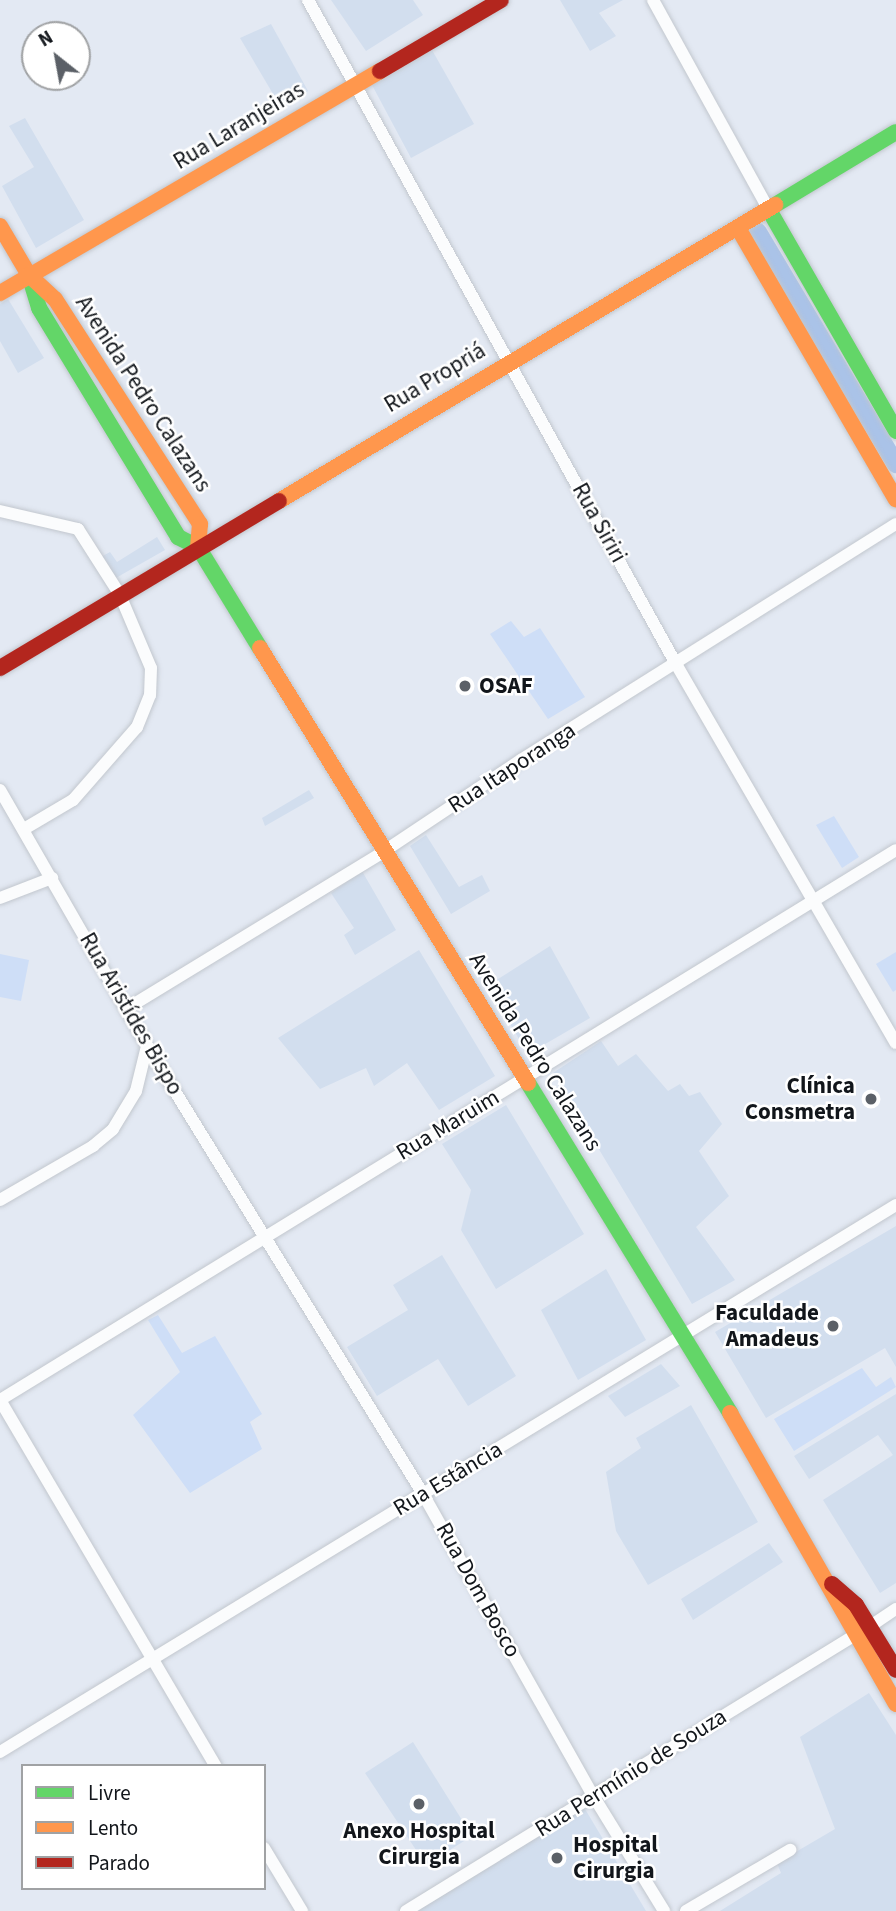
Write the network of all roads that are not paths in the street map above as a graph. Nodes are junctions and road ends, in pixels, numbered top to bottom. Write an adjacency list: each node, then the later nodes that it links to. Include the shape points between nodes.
1 (308, 0): 4 (street, Rua Siriri)
2 (501, 0): 4 (main road, Rua Laranjeiras)
3 (653, 0): 6 (street)
4 (356, 83): 10 (main road, Rua Laranjeiras); 12 (street, Rua Siriri)
5 (896, 132): 7 (main road, Rua Propriá)
6 (758, 190): 7 (street); 9 (street)
7 (769, 209): 9 (main road, Rua Propriá); 13 (main road)
8 (0, 226): 10 (main road, Avenida Pedro Calazans)
9 (744, 229): 12 (main road, Rua Propriá); 14 (main road)
10 (29, 275): 11 (main road, Rua Laranjeiras); 17 (main road, Avenida Pedro Calazans, via 38,308 178,537); 17 (main road, Avenida Pedro Calazans, via 55,299 200,524)
11 (0, 293)
12 (510, 359): 17 (main road, Rua Propriá); 19 (street, Rua Siriri)
13 (896, 431)
14 (896, 499)
15 (0, 511): 18 (street, via 78,529)
16 (896, 524): 19 (street, Rua Itaporanga)
17 (198, 547): 18 (main road, Rua Propriá); 24 (main road, Avenida Pedro Calazans)
18 (120, 595): 20 (main road, Rua Propriá); 22 (street, via 151,668 150,695 137,727 73,800)
19 (676, 664): 24 (street, Rua Itaporanga); 27 (street, Rua Siriri)
20 (0, 668)
21 (0, 790): 22 (street, Rua Aristídes Bispo)
22 (24, 829): 25 (street, Rua Aristídes Bispo)
23 (896, 850): 27 (street, Rua Maruim)
24 (383, 852): 28 (street, Rua Itaporanga); 31 (main road, Avenida Pedro Calazans)
25 (52, 878): 26 (street); 28 (street, Rua Aristídes Bispo)
26 (0, 898)
27 (813, 899): 29 (street, Rua Siriri); 31 (street, Rua Maruim)
28 (127, 1009): 30 (street, Rua Aristídes Bispo)
29 (896, 1043)
30 (146, 1046): 32 (street, via 136,1091 113,1129 93,1146); 34 (street, Rua Aristídes Bispo)
31 (525, 1079): 34 (street, Rua Maruim); 35 (main road, Avenida Pedro Calazans)
32 (0, 1200)
33 (896, 1205): 35 (street, Rua Estância)
34 (266, 1236): 36 (street, Rua Maruim); 37 (street, Rua Dom Bosco)
35 (684, 1338): 37 (street, Rua Estância); 39 (main road, Avenida Pedro Calazans, via 831,1582 856,1605)
36 (0, 1400): 40 (street)
37 (423, 1494): 40 (street, Rua Estância); 45 (street, Rua Dom Bosco)
38 (896, 1609): 39 (street, Rua Permínio de Souza)
39 (862, 1631): 41 (main road, Avenida Pedro Calazans); 42 (main road, Avenida Pedro Calazans); 45 (street, Rua Permínio de Souza)
40 (152, 1658): 43 (street, Rua Estância); 44 (street)
41 (896, 1670)
42 (896, 1704)
43 (0, 1752)
44 (215, 1764)
45 (594, 1797): 49 (street, Rua Permínio de Souza); 50 (street, Rua Dom Bosco)
46 (790, 1850): 51 (street)
47 (266, 1851): 48 (street)
48 (302, 1911)
49 (407, 1911)
50 (664, 1911)
51 (686, 1911)

